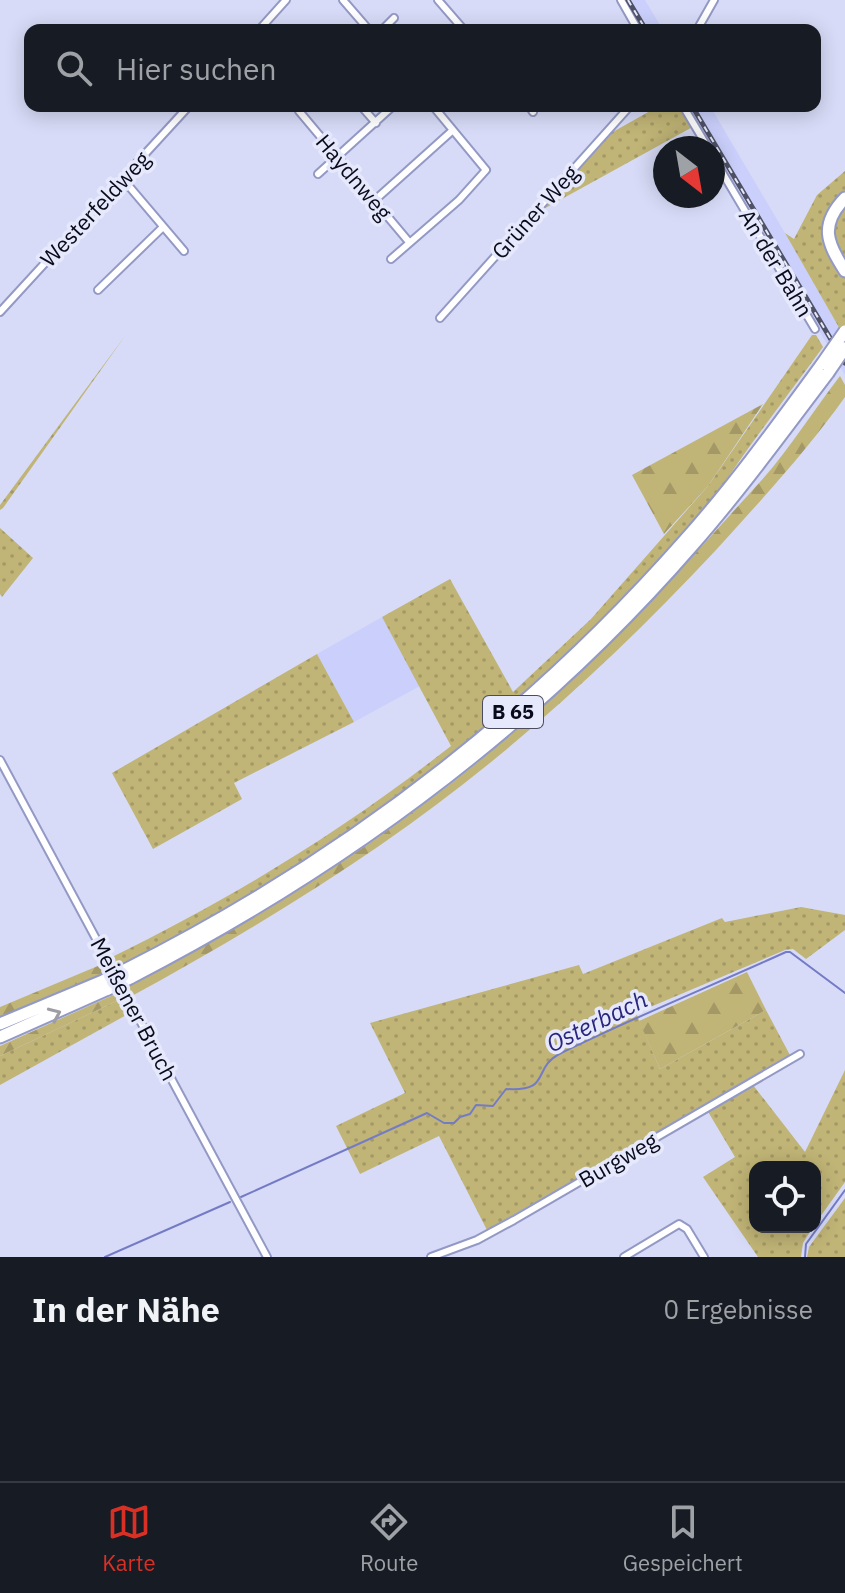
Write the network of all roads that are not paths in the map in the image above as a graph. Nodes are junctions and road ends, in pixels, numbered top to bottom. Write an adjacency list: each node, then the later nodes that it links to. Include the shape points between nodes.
1 (270, 0): 8 (street)
2 (286, 0): 8 (street)
3 (355, 0): 7 (street)
4 (438, 0): 13 (street)
5 (621, 0): 14 (street)
6 (714, 0): 15 (street)
7 (346, 3): 11 (street)
8 (277, 10): 10 (street)
9 (394, 18): 12 (street)
10 (265, 23)
11 (364, 24)
12 (388, 24)
13 (459, 24)
14 (635, 24)
15 (700, 24)
16 (183, 112): 29 (street, Westerfeldweg)
17 (300, 112): 26 (street, Haydnweg)
18 (366, 112): 23 (street)
19 (387, 112): 23 (street)
20 (438, 112): 24 (street)
21 (625, 112): 40 (street, Grüner Weg)
22 (687, 112): 25 (street)
23 (376, 123): 26 (street)
24 (453, 130): 30 (street); 33 (street, via 486,170)
25 (701, 136)
26 (338, 158): 27 (street); 30 (street, Haydnweg)
27 (318, 174)
28 (725, 177): 41 (street, An der Bahn)
29 (122, 178): 32 (street); 39 (street, Westerfeldweg)
30 (375, 200): 33 (street, Haydnweg)
31 (845, 200): 36 (highway, via 832,223 832,236); 37 (highway, via 833,212 828,237)
32 (163, 227): 34 (street); 38 (street)
33 (409, 242): 35 (street)
34 (184, 251)
35 (391, 259)
36 (845, 259)
37 (845, 271)
38 (98, 290)
39 (0, 312)
40 (440, 318)
41 (815, 329)
42 (845, 331): 44 (highway, B 65, bridge)
43 (845, 348): 44 (highway, B 65, bridge)
44 (825, 368): 46 (highway, B 65, bridge, via 751,476 692,546 524,714 354,847 234,922)
45 (0, 760): 50 (street, Meißener Bruch)
46 (106, 984): 47 (highway, B 65); 48 (highway, B 65, one-way to 46)
47 (0, 1024)
48 (0, 1037)
49 (800, 1054): 51 (street, Burgweg, via 514,1220)
50 (267, 1257)
51 (431, 1257)
52 (624, 1257): 53 (street, via 679,1224)
53 (704, 1257)

